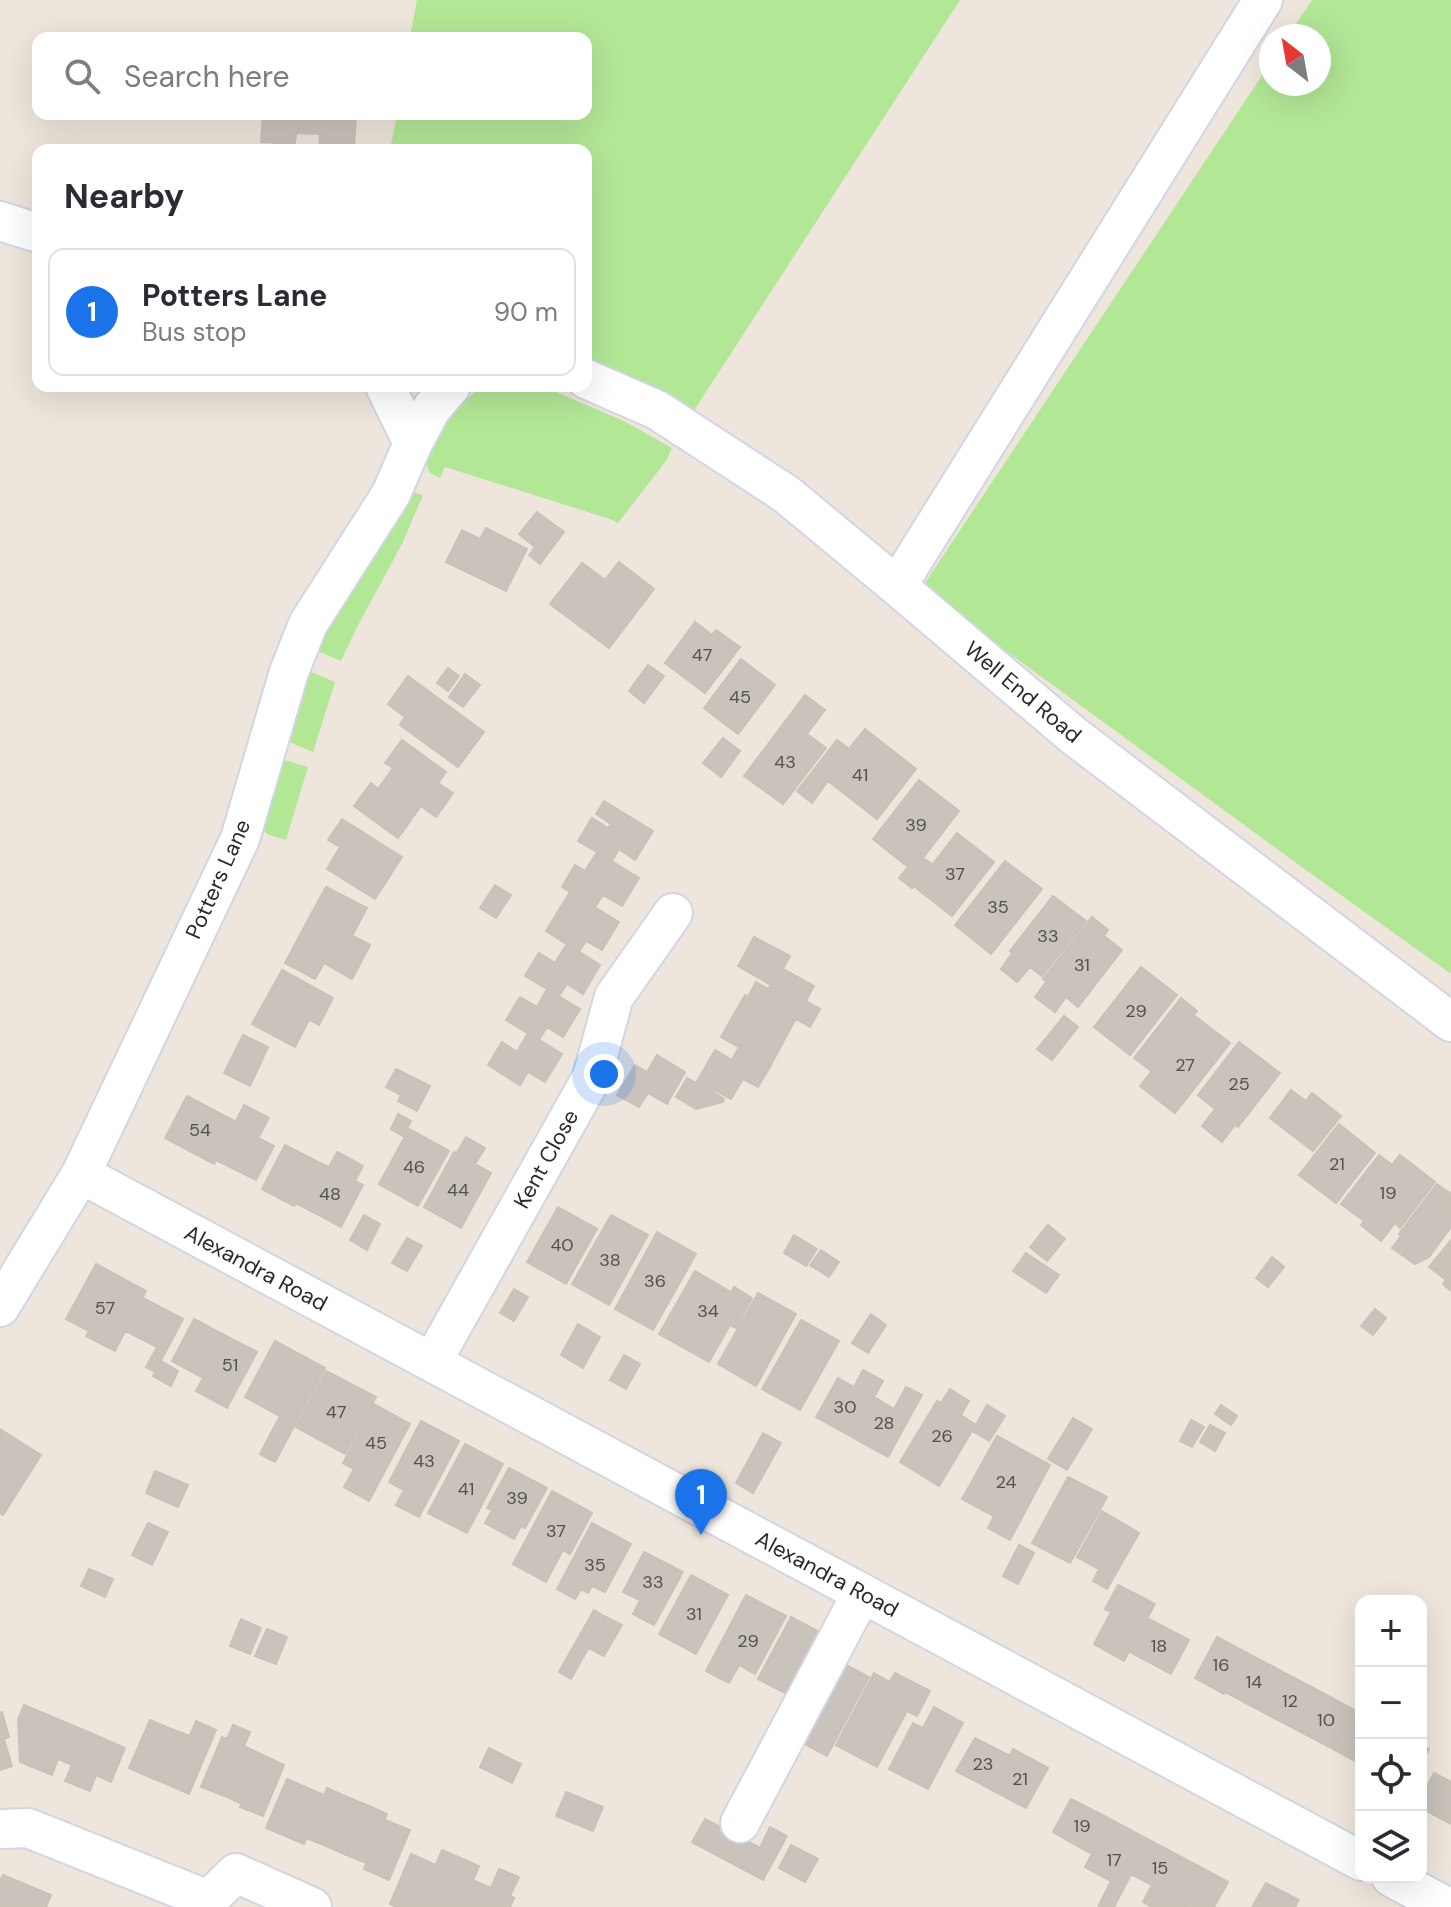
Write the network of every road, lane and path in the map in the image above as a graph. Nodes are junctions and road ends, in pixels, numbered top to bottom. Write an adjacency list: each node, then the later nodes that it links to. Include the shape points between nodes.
1 (1263, 0): 8 (street)
2 (0, 221): 3 (street)
3 (32, 231)
4 (592, 382): 8 (street, Well End Road, via 657,410 783,492)
5 (388, 392): 7 (street)
6 (446, 392): 7 (street, Potters Lane)
7 (413, 443): 11 (street, Potters Lane, via 391,494 308,624 240,839)
8 (897, 586): 10 (street, Well End Road, via 1074,736)
9 (673, 913): 13 (street, Kent Close, via 614,997 592,1077)
10 (1451, 1022)
11 (81, 1174): 12 (street, Potters Lane); 13 (street, Alexandra Road)
12 (0, 1307)
13 (432, 1362): 14 (street, Alexandra Road)
14 (862, 1593): 15 (street); 17 (street, Alexandra Road)
15 (740, 1823)
16 (0, 1829): 19 (street, via 28,1828)
17 (1355, 1858)
18 (1402, 1883): 21 (street)
19 (206, 1903): 20 (street, via 236,1873)
20 (312, 1907)
21 (1447, 1907)

